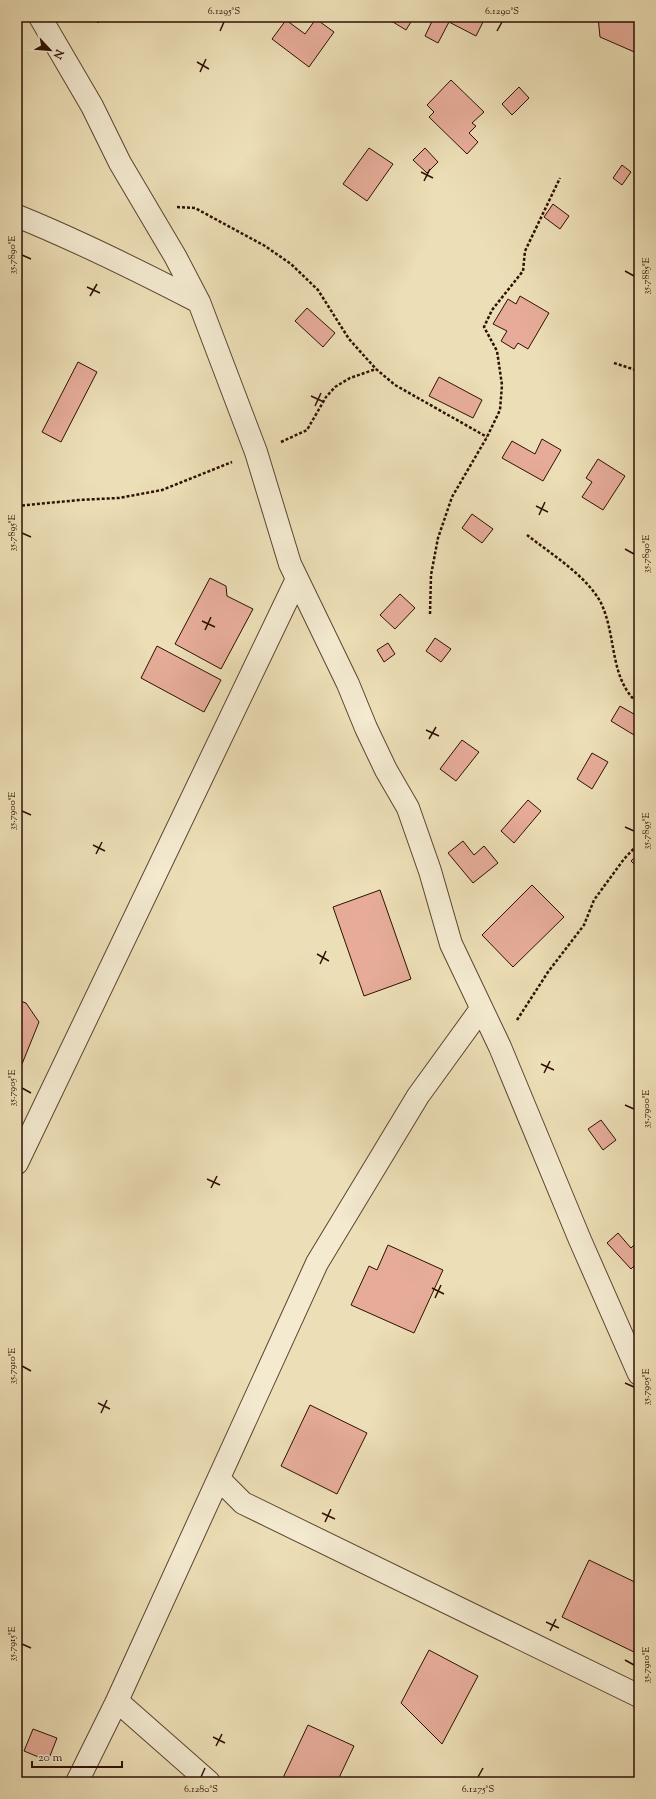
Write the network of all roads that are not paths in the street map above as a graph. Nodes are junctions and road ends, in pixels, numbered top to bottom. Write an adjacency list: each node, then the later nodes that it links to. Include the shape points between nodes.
1 (40, 17): 3 (street, via 92,106 120,163)
2 (17, 216): 3 (street, via 90,247)
3 (199, 302): 4 (street, via 256,452 290,564)
4 (297, 579): 5 (street, via 386,770 408,808 451,944); 6 (street)
5 (481, 1009): 7 (street, via 500,1046 574,1226); 8 (street, via 418,1096 317,1263)
6 (17, 1163)
7 (639, 1374)
8 (219, 1480): 9 (street, via 243,1503); 10 (street)
9 (639, 1696)
10 (117, 1701): 11 (street); 12 (street)
11 (77, 1782)
12 (209, 1782)

